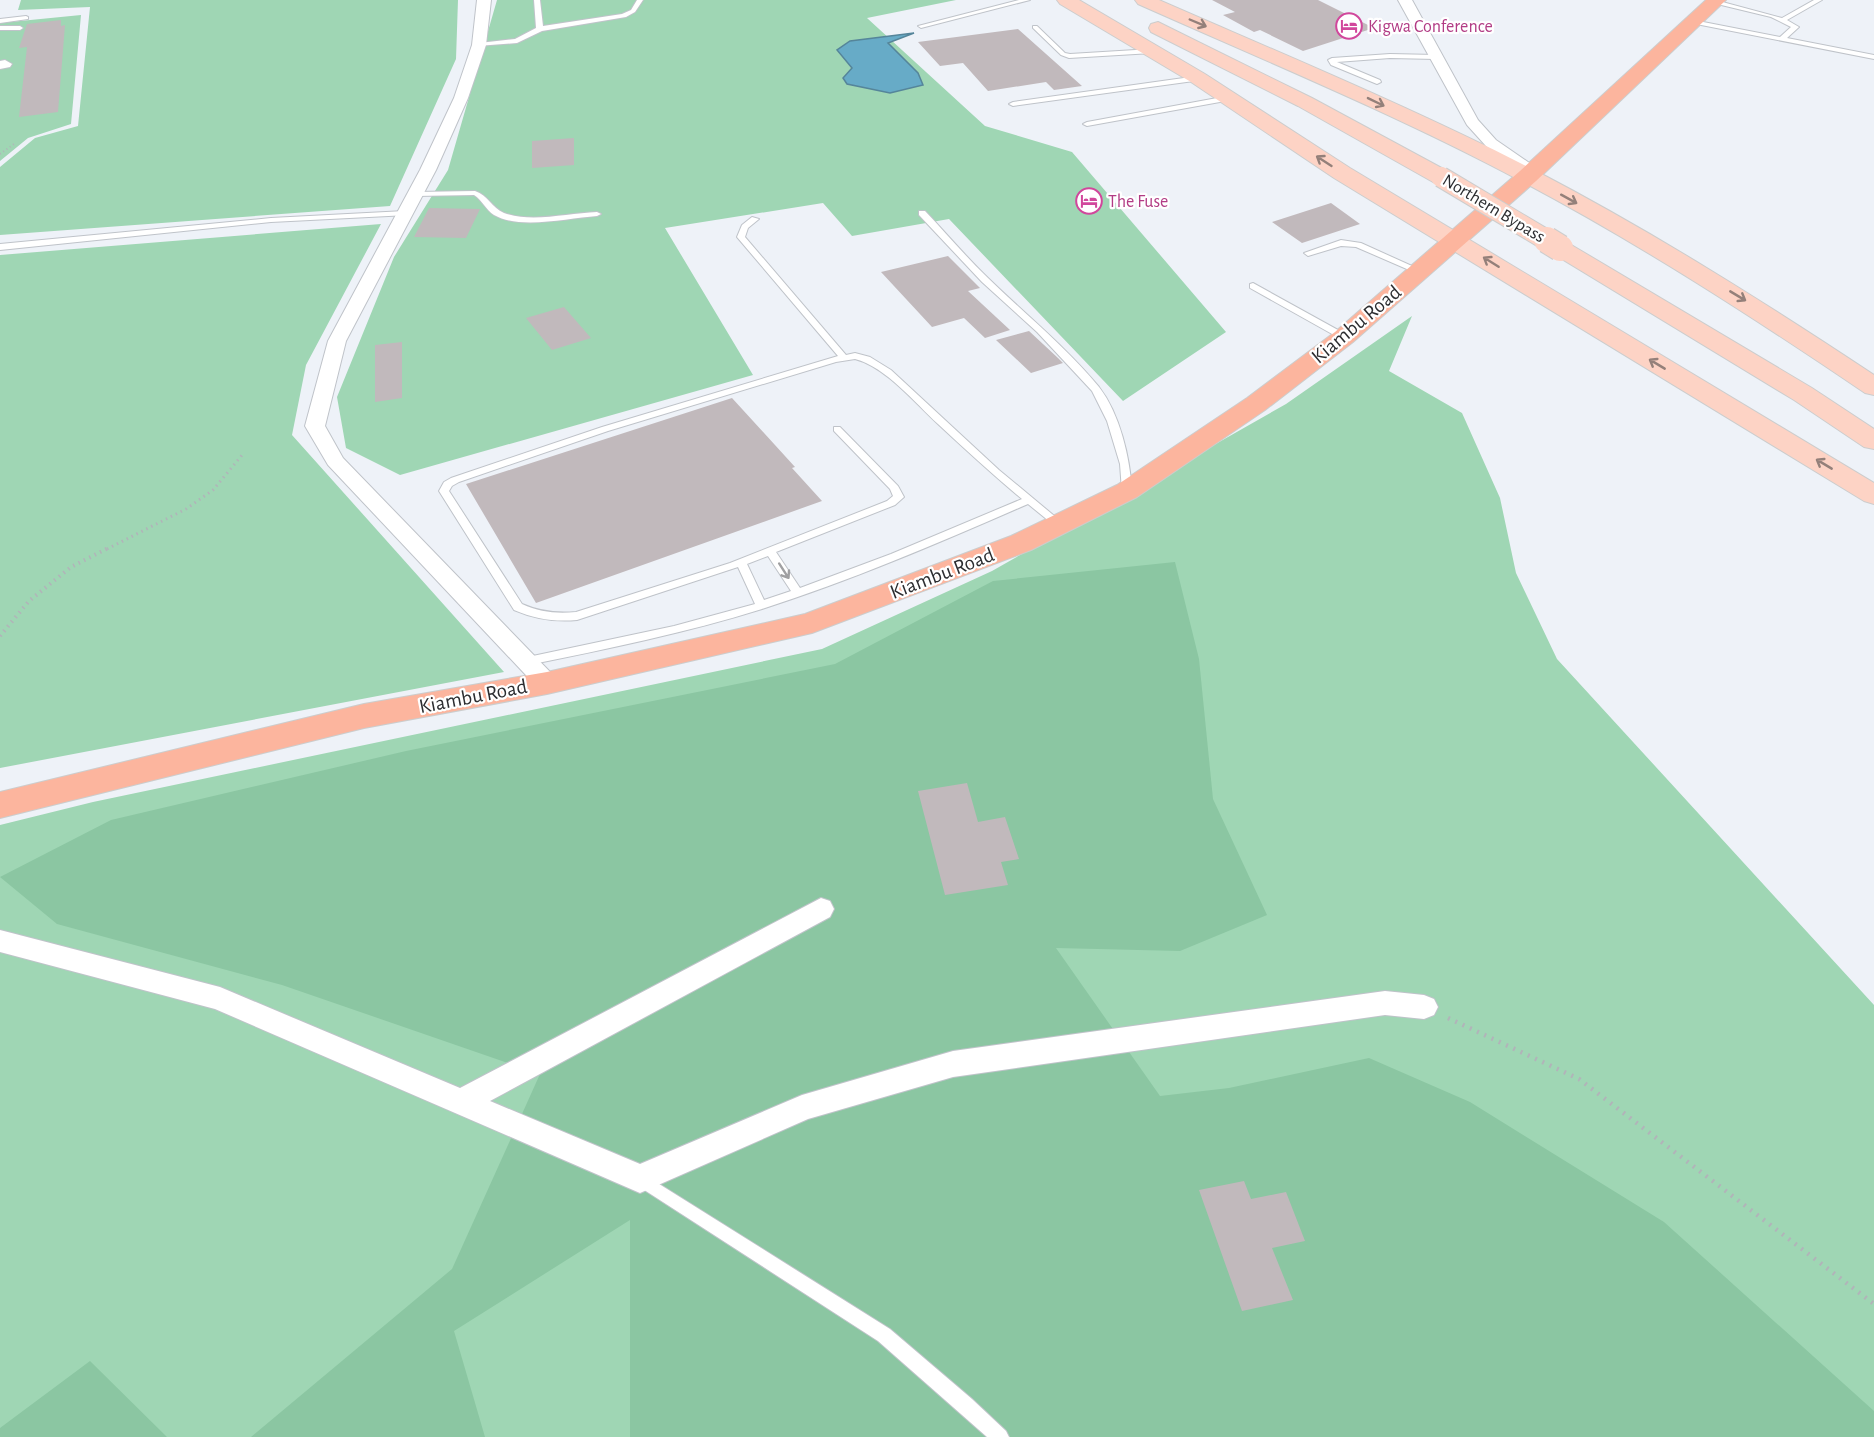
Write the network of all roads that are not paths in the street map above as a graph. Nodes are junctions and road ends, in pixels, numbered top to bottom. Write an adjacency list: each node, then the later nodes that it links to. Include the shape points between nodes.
1 (484, 0): 21 (street)
2 (537, 0): 19 (lane)
3 (640, 0): 19 (lane, via 624,16)
4 (1027, 0): 15 (lane)
5 (1066, 0): 22 (main road)
6 (1100, 0): 10 (main road, Northern Bypass)
7 (1405, 0): 23 (street)
8 (1819, 0): 12 (lane)
9 (1716, 1): 12 (lane); 14 (highway, Kiambu Road)
10 (1132, 9): 30 (main road, one-way to 30, via 1362,96); 45 (main road, Northern Bypass, bridge, via 1441,177 1803,394)
11 (26, 18): 13 (lane)
12 (1782, 20): 20 (lane, via 1796,27)
13 (0, 21)
14 (1693, 22): 20 (lane); 30 (highway, Kiambu Road)
15 (921, 26)
16 (1035, 27): 22 (lane, via 1069,56)
17 (0, 28): 18 (lane)
18 (20, 28)
19 (540, 29): 21 (lane, via 517,41)
20 (1782, 39): 24 (lane)
21 (479, 45): 31 (street, via 461,98)
22 (1152, 51): 25 (main road)
23 (1436, 57): 26 (lane, via 1332,60); 30 (street, via 1472,122)
24 (1874, 57)
25 (1198, 78): 27 (main road); 28 (lane)
26 (1377, 82)
27 (1228, 98): 29 (lane); 36 (main road, one-way to 27, via 1342,173)
28 (1013, 104)
29 (1087, 124)
30 (1530, 174): 36 (highway, Kiambu Road); 43 (main road, one-way to 43, via 1732,292)
31 (415, 194): 32 (street); 34 (lane, via 475,193 484,196 496,213 507,216)
32 (405, 213): 37 (lane, via 271,220); 54 (street, via 337,341 315,426 334,461)
33 (922, 213): 46 (lane, via 1096,390 1112,421 1125,464)
34 (597, 214)
35 (755, 219): 42 (lane, via 747,224 741,237)
36 (1455, 240): 39 (highway, Kiambu Road); 47 (main road, one-way to 36)
37 (0, 247)
38 (1308, 253): 39 (lane, via 1341,243 1358,244)
39 (1419, 271): 41 (highway, Kiambu Road)
40 (1253, 286): 41 (lane)
41 (1344, 337): 46 (highway, Kiambu Road, via 1256,404)
42 (844, 358): 48 (lane, via 867,359 888,372); 51 (lane, via 595,433 454,480 444,491 518,607 536,616 577,616)
43 (1874, 387)
44 (837, 429): 50 (lane, via 899,497)
45 (1874, 441)
46 (1126, 491): 49 (highway, Kiambu Road)
47 (1874, 495)
48 (1028, 500): 49 (lane); 52 (lane, via 915,549)
49 (1059, 524): 55 (highway, Kiambu Road, via 1021,543 812,623)
50 (770, 551): 51 (lane); 52 (lane, one-way to 52)
51 (741, 562): 53 (lane)
52 (797, 592): 53 (lane)
53 (761, 605): 54 (lane, via 708,621)
54 (528, 661): 55 (street)
55 (547, 682): 56 (highway, Kiambu Road, via 364,716)
56 (0, 805)
57 (821, 909): 60 (street)
58 (0, 941): 60 (street, via 220,999)
59 (1424, 1007): 61 (street, via 1386,1003 953,1064 802,1108)
60 (461, 1102): 61 (street)
61 (640, 1179): 62 (lane, via 884,1335)
62 (1000, 1437)

